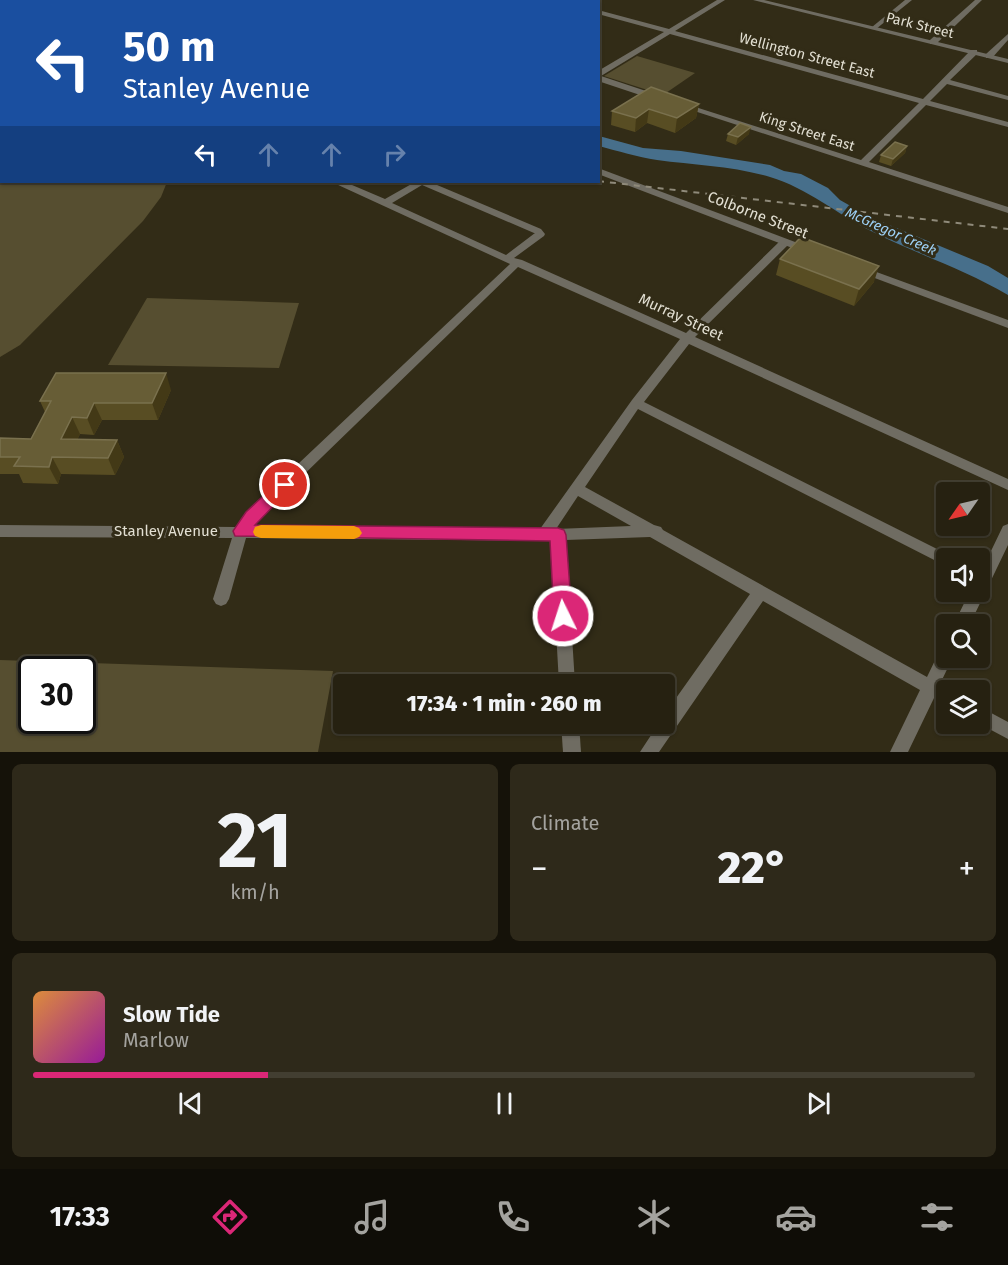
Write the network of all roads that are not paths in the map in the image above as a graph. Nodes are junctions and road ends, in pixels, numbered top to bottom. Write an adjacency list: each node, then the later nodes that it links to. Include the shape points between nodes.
1 (722, 0): 7 (street)
2 (756, 0): 6 (street, Park Street)
3 (909, 0): 6 (street)
4 (979, 0): 9 (street)
5 (600, 13): 7 (street, Wellington Street East)
6 (874, 28): 9 (street, Park Street)
7 (670, 32): 13 (street); 17 (street, Wellington Street East)
8 (1008, 36): 11 (street)
9 (933, 42): 10 (street, Park Street)
10 (974, 52): 11 (street, Park Street); 15 (street)
11 (989, 56): 12 (street, Park Street)
12 (1008, 61)
13 (600, 76)
14 (600, 78): 19 (street, King Street East)
15 (946, 81): 16 (street); 17 (street)
16 (1008, 98)
17 (925, 102): 18 (street, Wellington Street East); 19 (street)
18 (1008, 125)
19 (863, 163): 25 (street, King Street East)
20 (600, 172): 26 (street, Colborne Street)
21 (341, 183): 24 (street, Murray Street)
22 (420, 183): 24 (street)
23 (424, 183): 28 (street, via 538,231 540,234)
24 (385, 203): 28 (street, Murray Street)
25 (1007, 208)
26 (785, 242): 27 (street, Colborne Street); 31 (street)
27 (819, 254)
28 (512, 260): 31 (street, Murray Street); 37 (street)
29 (852, 266): 30 (street)
30 (1008, 324)
31 (688, 338): 32 (street); 33 (street, Murray Street)
32 (636, 403): 34 (street); 40 (street)
33 (1008, 485)
34 (577, 489): 38 (street); 39 (street)
35 (1008, 530): 41 (street)
36 (0, 531): 37 (street, Stanley Avenue)
37 (241, 531): 39 (street, Stanley Avenue); 43 (street)
38 (656, 531): 39 (street, Stanley Avenue); 42 (street)
39 (551, 535): 44 (street)
40 (936, 555)
41 (990, 565)
42 (761, 591): 45 (street); 51 (street)
43 (221, 599)
44 (566, 674)
45 (936, 689)
46 (936, 696): 52 (street)
47 (990, 721): 48 (street)
48 (1008, 731)
49 (571, 734): 50 (street)
50 (572, 752)
51 (649, 752)
52 (899, 752)

